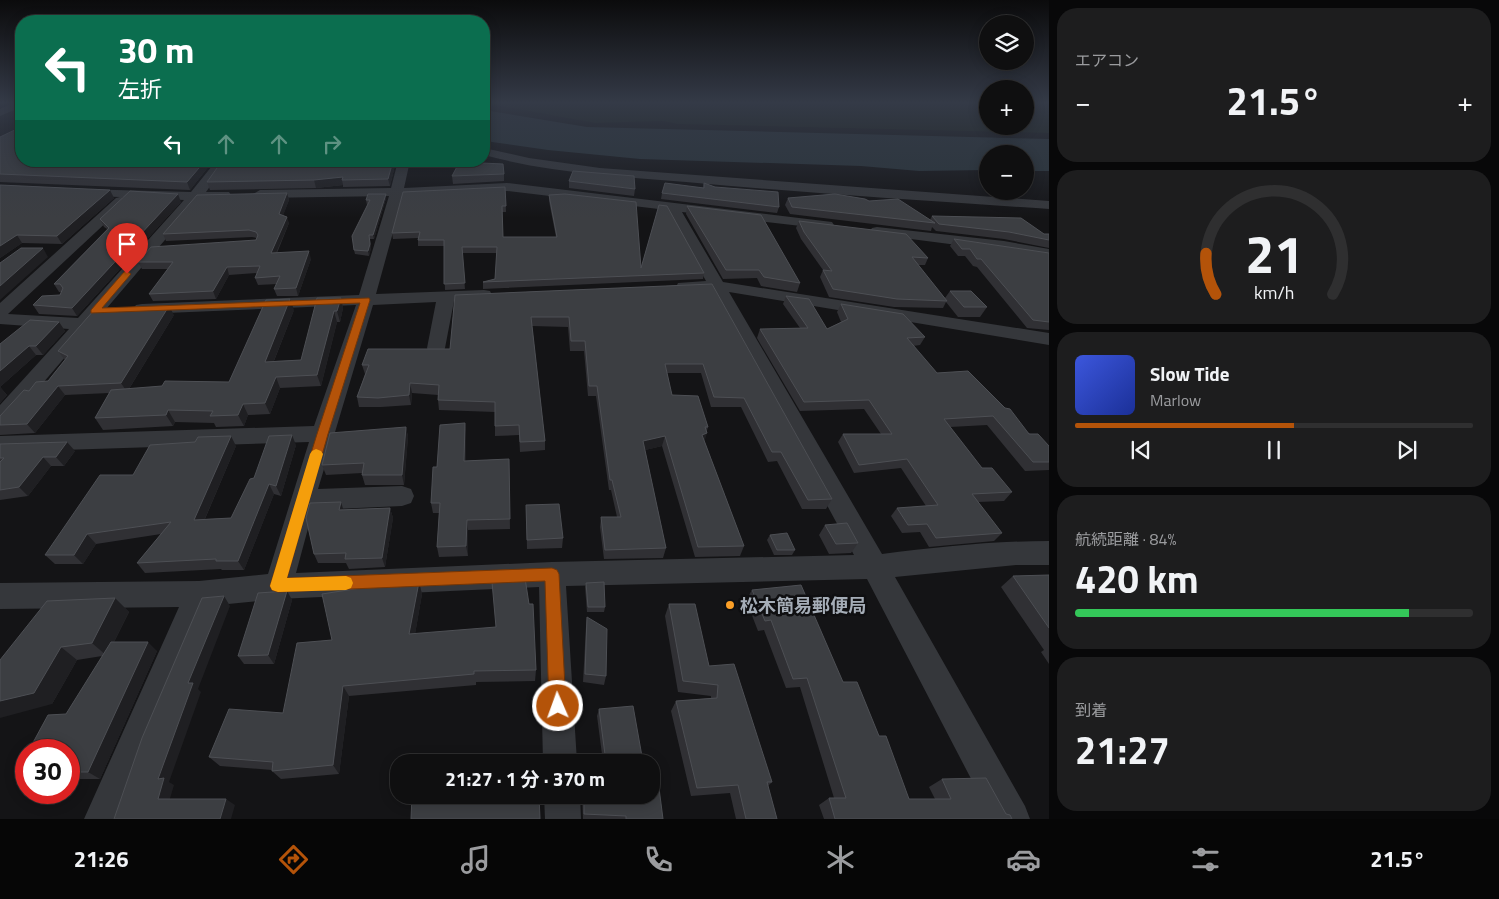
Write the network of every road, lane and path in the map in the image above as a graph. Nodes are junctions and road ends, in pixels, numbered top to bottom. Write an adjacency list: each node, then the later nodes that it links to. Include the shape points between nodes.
1 (490, 152): 8 (street, via 606,171 806,190)
2 (218, 167): 7 (street)
3 (403, 167): 5 (street)
4 (69, 191): 6 (street)
5 (397, 192): 7 (street); 9 (street, via 507,187); 25 (street)
6 (129, 194): 7 (street); 16 (street)
7 (193, 196): 13 (street)
8 (1049, 205)
9 (672, 207): 10 (street); 19 (street)
10 (839, 226)
11 (858, 228): 14 (street)
12 (167, 247): 13 (street)
13 (149, 248): 27 (street)
14 (1023, 249): 17 (street); 18 (street)
15 (40, 251): 16 (street)
16 (67, 251): 24 (street)
17 (1049, 254)
18 (1048, 271)
19 (715, 286): 20 (street); 29 (street); 37 (street)
20 (666, 288)
21 (502, 294): 22 (street)
22 (446, 297): 25 (street); 30 (street)
23 (40, 298): 24 (street)
24 (14, 299): 26 (street)
25 (365, 300): 27 (street, via 119,310); 32 (street)
26 (0, 312)
27 (89, 318): 28 (street); 31 (street)
28 (0, 319)
29 (1049, 339)
30 (436, 348)
31 (0, 419)
32 (322, 434): 33 (street); 35 (street)
33 (0, 444)
34 (402, 496): 35 (street)
35 (303, 500): 39 (street)
36 (1049, 553): 37 (street, via 939,559)
37 (875, 567): 38 (street); 46 (street)
38 (552, 574): 39 (street); 42 (street)
39 (278, 586): 40 (street)
40 (199, 594): 41 (street); 44 (street)
41 (0, 596)
42 (560, 754)
43 (562, 804): 45 (street)
44 (102, 819)
45 (563, 819)
46 (1012, 819)

